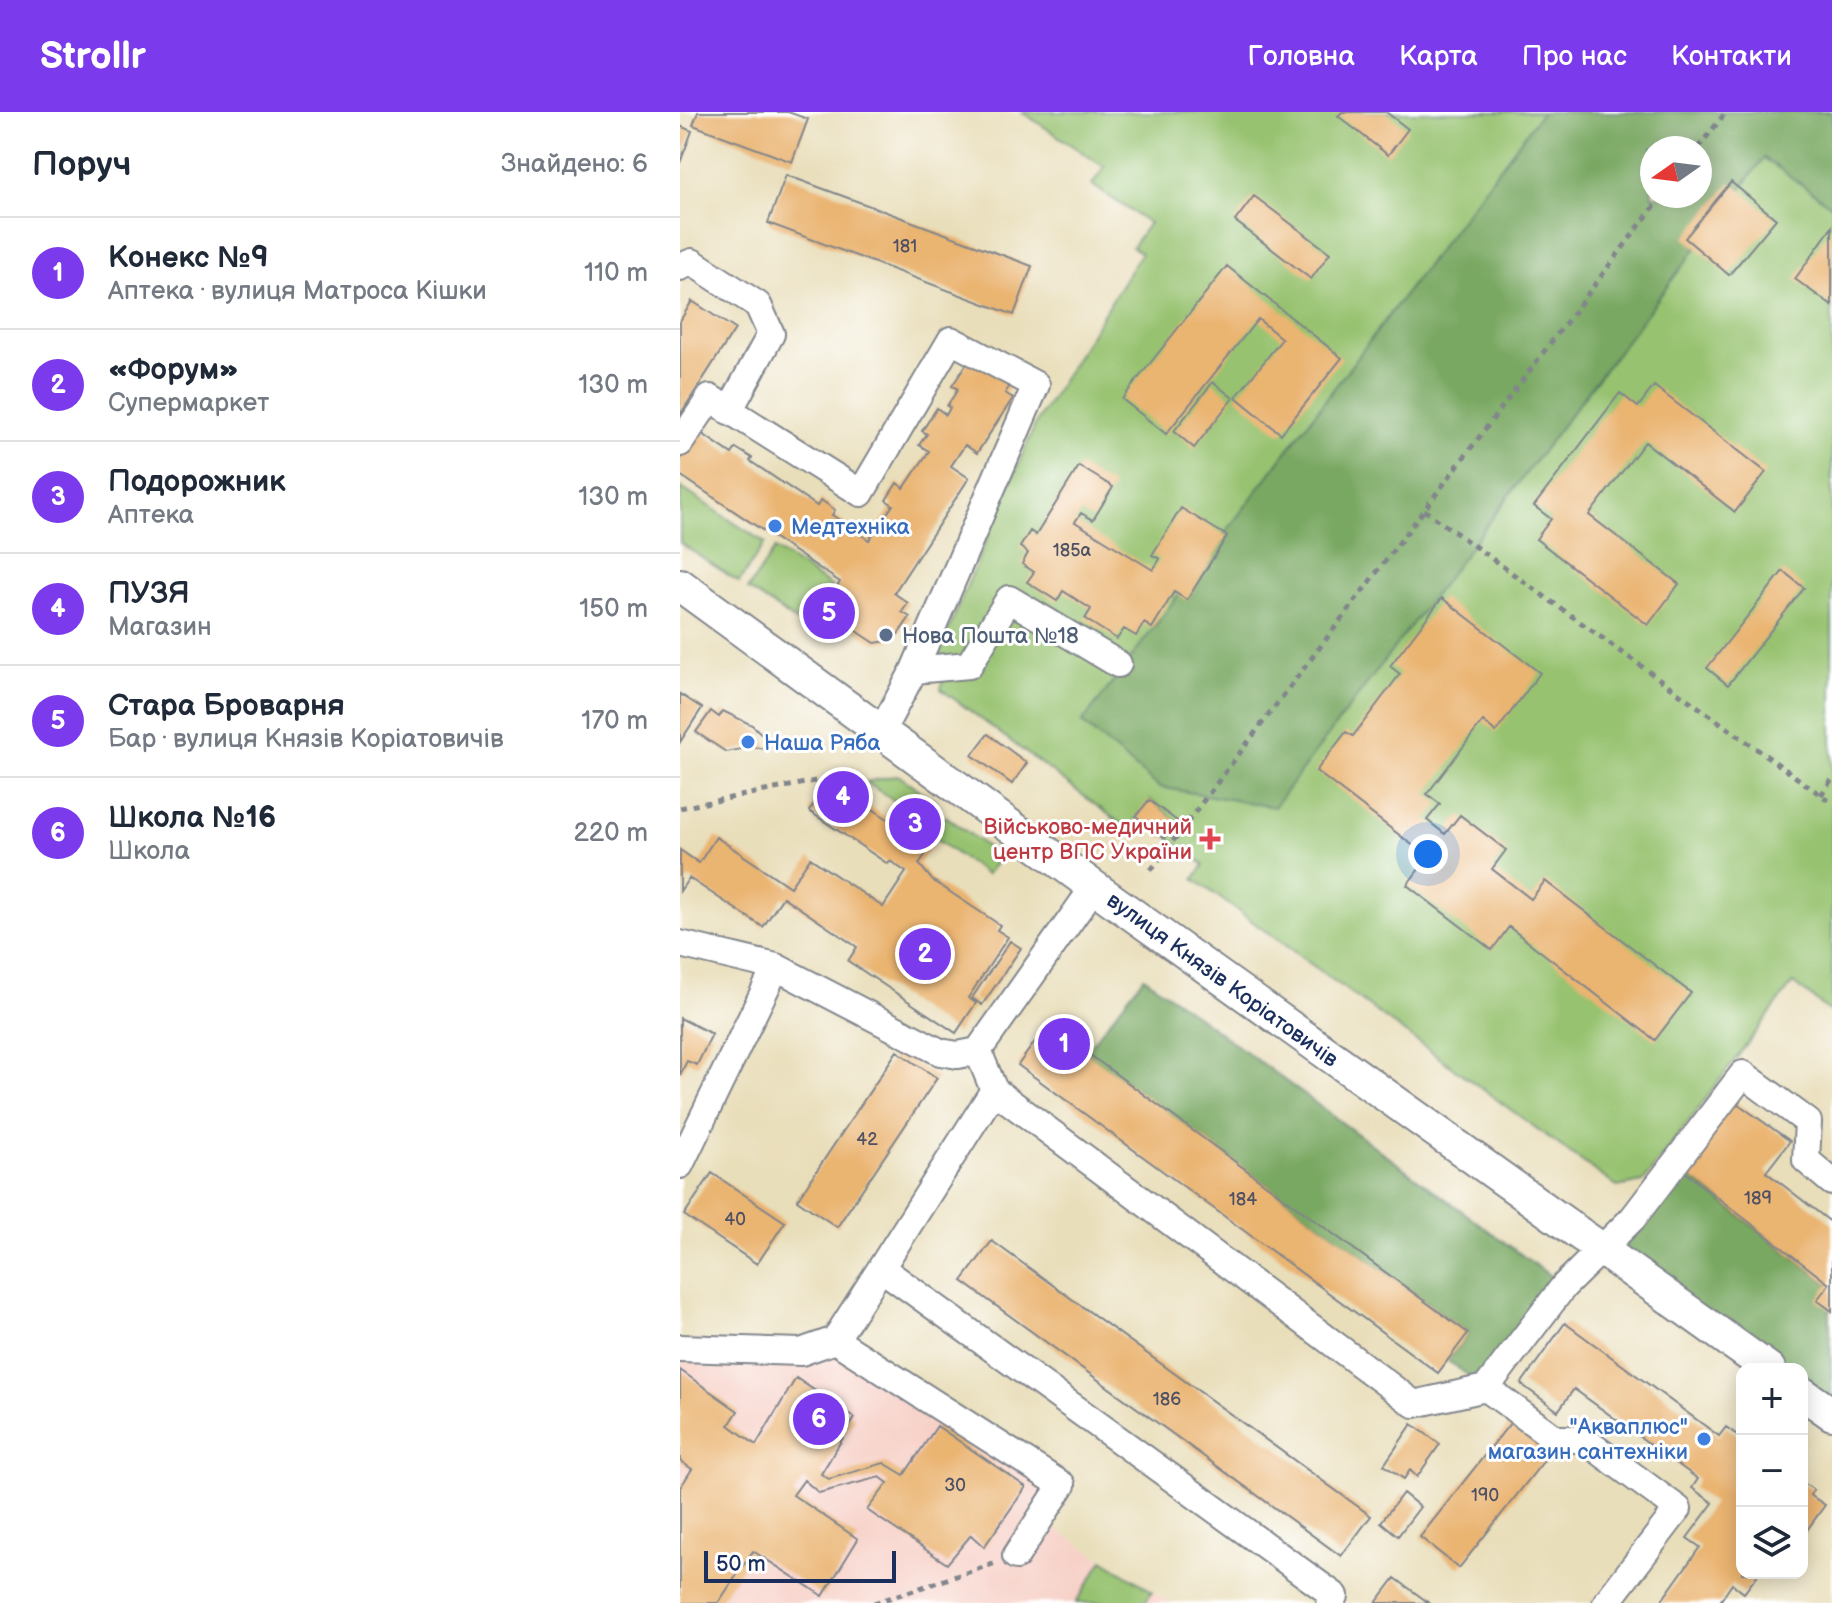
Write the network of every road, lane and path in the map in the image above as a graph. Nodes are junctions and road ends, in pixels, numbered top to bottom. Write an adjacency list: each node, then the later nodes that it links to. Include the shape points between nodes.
1 (1726, 112): 2 (path)
2 (1707, 136)
3 (1653, 208): 7 (path)
4 (680, 267): 5 (street, via 692,262 758,305 771,334)
5 (729, 411): 6 (street, via 710,398); 10 (street, via 861,493 951,340 1036,385)
6 (680, 443)
7 (1424, 510): 14 (path); 17 (path)
8 (680, 585): 11 (main road, вулиця Князів Коріатовичів)
9 (1118, 664): 10 (street, via 1009,599 969,665)
10 (914, 670): 11 (street)
11 (881, 732): 18 (main road, вулиця Князів Коріатовичів)
12 (830, 778): 16 (path)
13 (1832, 779): 14 (path)
14 (1821, 795): 15 (path)
15 (1832, 803)
16 (680, 808)
17 (1151, 870)
18 (1094, 887): 21 (street); 25 (main road, вулиця Князів Коріатовичів)
19 (680, 944): 20 (street)
20 (776, 967): 21 (street, via 940,1052); 23 (street)
21 (978, 1051): 22 (street)
22 (994, 1090): 26 (street); 30 (street, via 1414,1404)
23 (680, 1165)
24 (1832, 1182): 25 (street, via 1806,1160 1808,1122 1743,1074 1633,1218)
25 (1601, 1249): 29 (main road, вулиця Князів Коріатовичів); 30 (street, via 1564,1286)
26 (881, 1268): 27 (street); 35 (street, via 1335,1596)
27 (835, 1340): 28 (street, via 801,1352); 33 (street, via 1062,1485)
28 (680, 1348)
29 (1761, 1363)
30 (1486, 1388): 36 (street, via 1556,1439 1583,1439 1678,1509)
31 (1808, 1397): 32 (main road)
32 (1832, 1414)
33 (1016, 1556): 34 (path)
34 (874, 1603)
35 (1330, 1603)
36 (1606, 1603)

